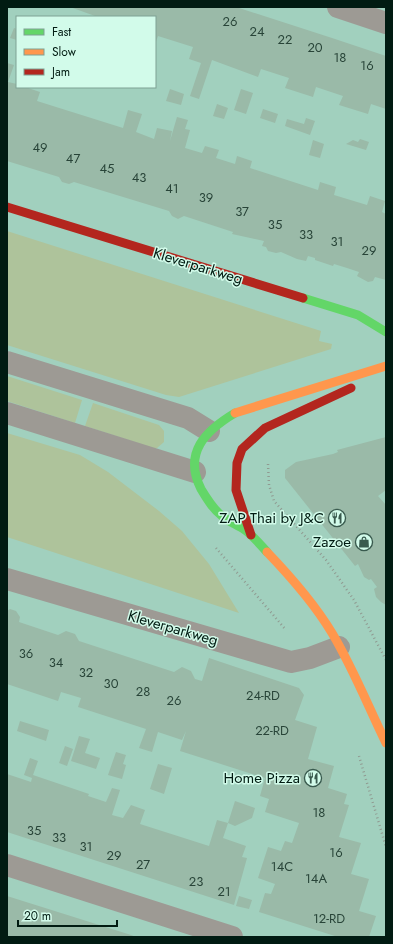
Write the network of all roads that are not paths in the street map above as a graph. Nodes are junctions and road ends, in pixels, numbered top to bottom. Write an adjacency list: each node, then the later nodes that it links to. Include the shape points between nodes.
1 (338, 7): 2 (street)
2 (386, 23)
3 (7, 207): 4 (street, Kleverparkweg, via 358,315)
4 (386, 332)
5 (7, 362): 9 (street, via 188,418)
6 (386, 366): 9 (street, via 239,410)
7 (386, 372): 11 (street, via 265,428 242,449 237,463 236,490)
8 (7, 413): 10 (street)
9 (209, 430): 10 (street, via 196,456)
10 (195, 472): 11 (street, via 206,498 222,516)
11 (251, 535): 13 (street, via 302,591)
12 (7, 579): 13 (street, Kleverparkweg, via 291,662)
13 (339, 647): 14 (street)
14 (386, 743)
15 (7, 865): 16 (street)
16 (232, 937)

